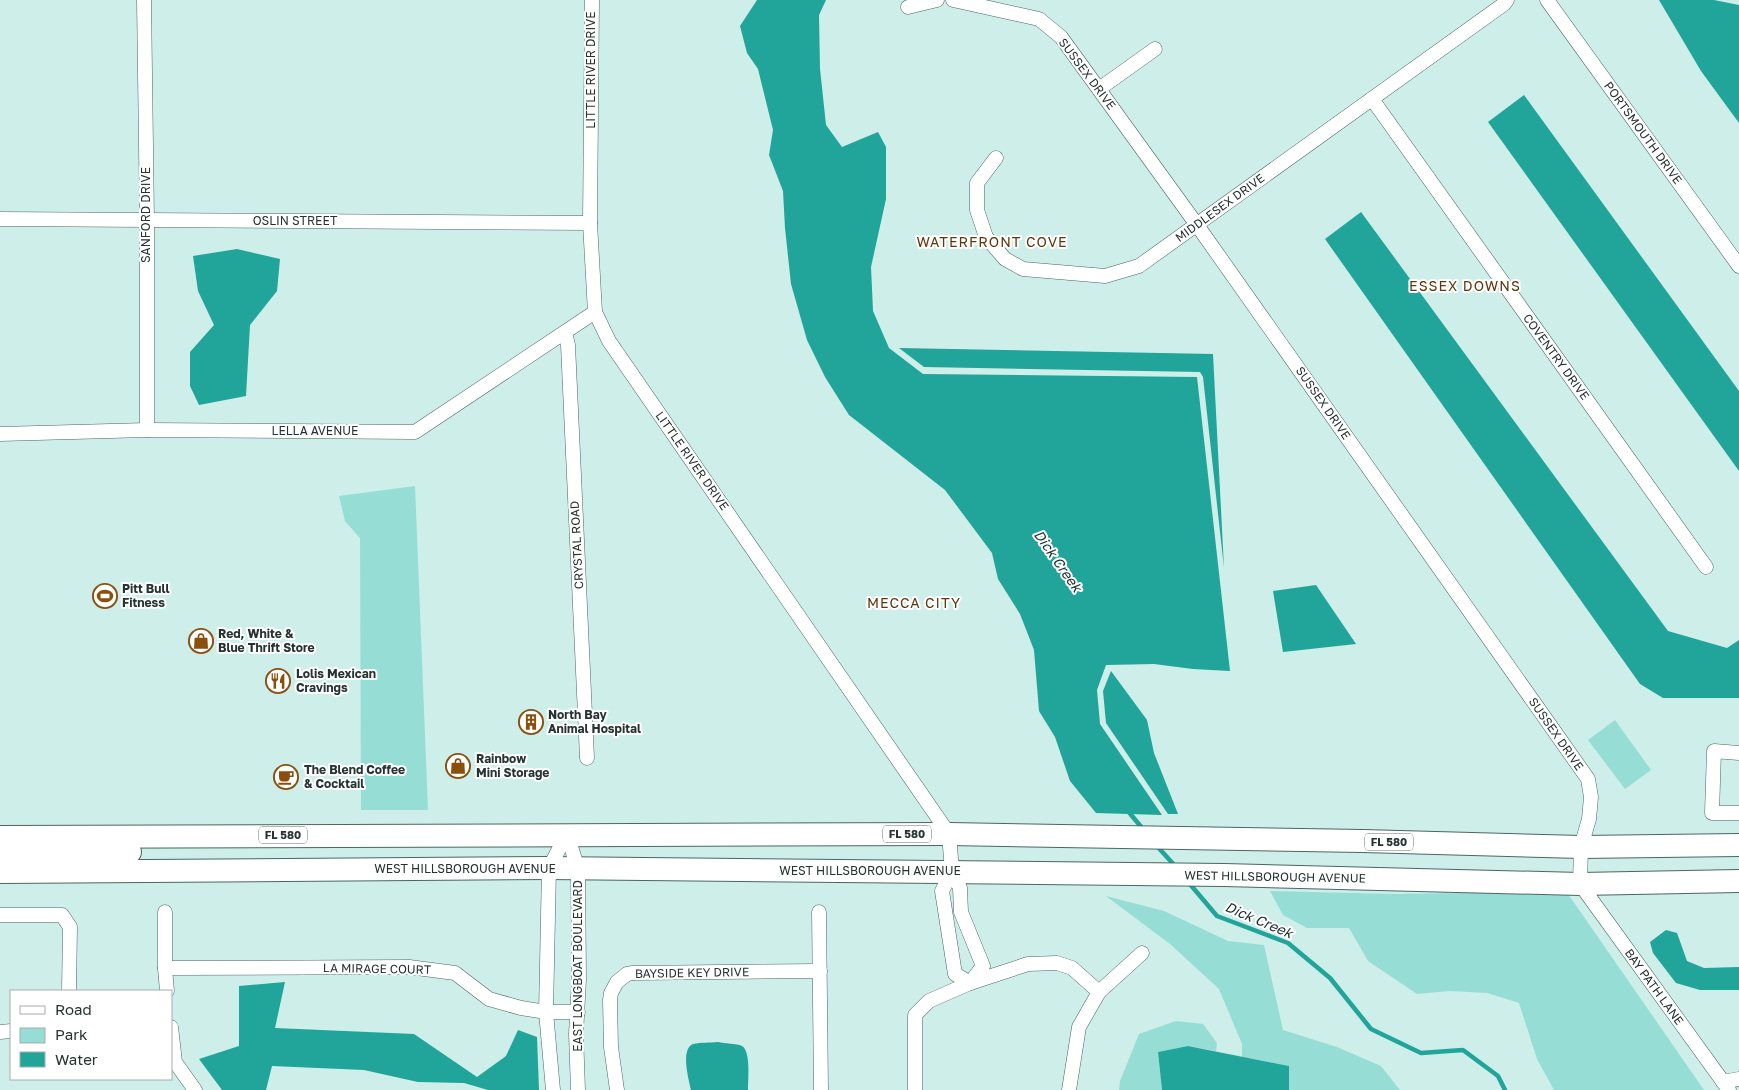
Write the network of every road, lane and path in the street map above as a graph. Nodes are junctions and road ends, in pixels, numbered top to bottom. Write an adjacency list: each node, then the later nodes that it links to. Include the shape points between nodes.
1 (144, 0): 13 (street, SANFORD DRIVE)
2 (592, 0): 14 (street, LITTLE RIVER DRIVE)
3 (938, 0): 7 (street)
4 (953, 0): 9 (street, SUSSEX DRIVE, via 1039,19 1061,37)
5 (1508, 0): 10 (street, MIDDLESEX DRIVE)
6 (1547, 0): 16 (street, PORTSMOUTH DRIVE)
7 (908, 7)
8 (1155, 49): 9 (street)
9 (1099, 89): 15 (street, SUSSEX DRIVE)
10 (1372, 99): 15 (street, MIDDLESEX DRIVE); 21 (street, COVENTRY DRIVE)
11 (996, 158): 15 (street, MIDDLESEX DRIVE, via 977,183 977,210 986,237 1005,259 1023,269 1105,276 1139,266)
12 (0, 219): 13 (street, OSLIN STREET)
13 (147, 220): 14 (street, OSLIN STREET); 19 (street, SANFORD DRIVE)
14 (590, 223): 17 (street, LITTLE RIVER DRIVE)
15 (1197, 225): 30 (street, SUSSEX DRIVE, via 1588,779 1591,797 1589,819)
16 (1739, 266)
17 (595, 312): 18 (street, LELLA AVENUE); 26 (street, LITTLE RIVER DRIVE, via 614,350)
18 (565, 333): 19 (street, LELLA AVENUE, via 415,432); 23 (street, CRYSTAL ROAD)
19 (147, 430): 20 (street, LELLA AVENUE)
20 (0, 434)
21 (1706, 567)
22 (1739, 753): 24 (street, via 1714,751 1712,813)
23 (587, 758)
24 (1739, 813)
25 (567, 834): 26 (main road, FL 580); 27 (main road, FL 580); 32 (street); 33 (street, EAST LONGBOAT BOULEVARD)
26 (949, 834): 30 (main road, FL 580); 34 (street)
27 (172, 836): 28 (main road, FL 580); 31 (main road, via 141,851)
28 (0, 837)
29 (1739, 845): 30 (main road, FL 580)
30 (1581, 847): 37 (street, SUSSEX DRIVE)
31 (0, 853)
32 (549, 868): 33 (main road, WEST HILLSBOROUGH AVENUE); 35 (main road, WEST HILLSBOROUGH AVENUE); 50 (street)
33 (578, 868): 34 (main road, WEST HILLSBOROUGH AVENUE); 51 (street, EAST LONGBOAT BOULEVARD)
34 (952, 871): 37 (main road, WEST HILLSBOROUGH AVENUE); 41 (street, via 960,888 960,912); 42 (street, via 942,891)
35 (0, 872)
36 (1739, 881): 37 (main road, WEST HILLSBOROUGH AVENUE)
37 (1580, 884): 54 (street, BAY PATH LANE)
38 (165, 912): 44 (street)
39 (819, 912): 45 (street)
40 (0, 916): 47 (street, via 62,915 70,927)
41 (975, 948): 42 (street); 46 (street, via 983,966)
42 (952, 953): 46 (street, via 955,974)
43 (1142, 953): 49 (street)
44 (165, 968): 48 (street); 50 (street, LA MIRAGE COURT, via 436,970 454,973 489,999)
45 (820, 971): 58 (street, BAYSIDE KEY DRIVE, via 634,973 622,977 610,1000 611,1047); 59 (street)
46 (970, 983): 49 (street, via 1028,964 1057,963 1072,968); 60 (street, via 929,1001 916,1015)
47 (69, 990)
48 (167, 990)
49 (1099, 992): 61 (street, via 1078,1027)
50 (546, 1012): 51 (street, LA MIRAGE COURT); 56 (street)
51 (578, 1012): 57 (street, EAST LONGBOAT BOULEVARD)
52 (172, 1035): 55 (street, via 175,1062)
53 (1739, 1079): 54 (street)
54 (1726, 1086)
55 (194, 1090)
56 (553, 1090)
57 (578, 1090)
58 (617, 1090)
59 (821, 1090)
60 (915, 1090)
61 (1069, 1090)

